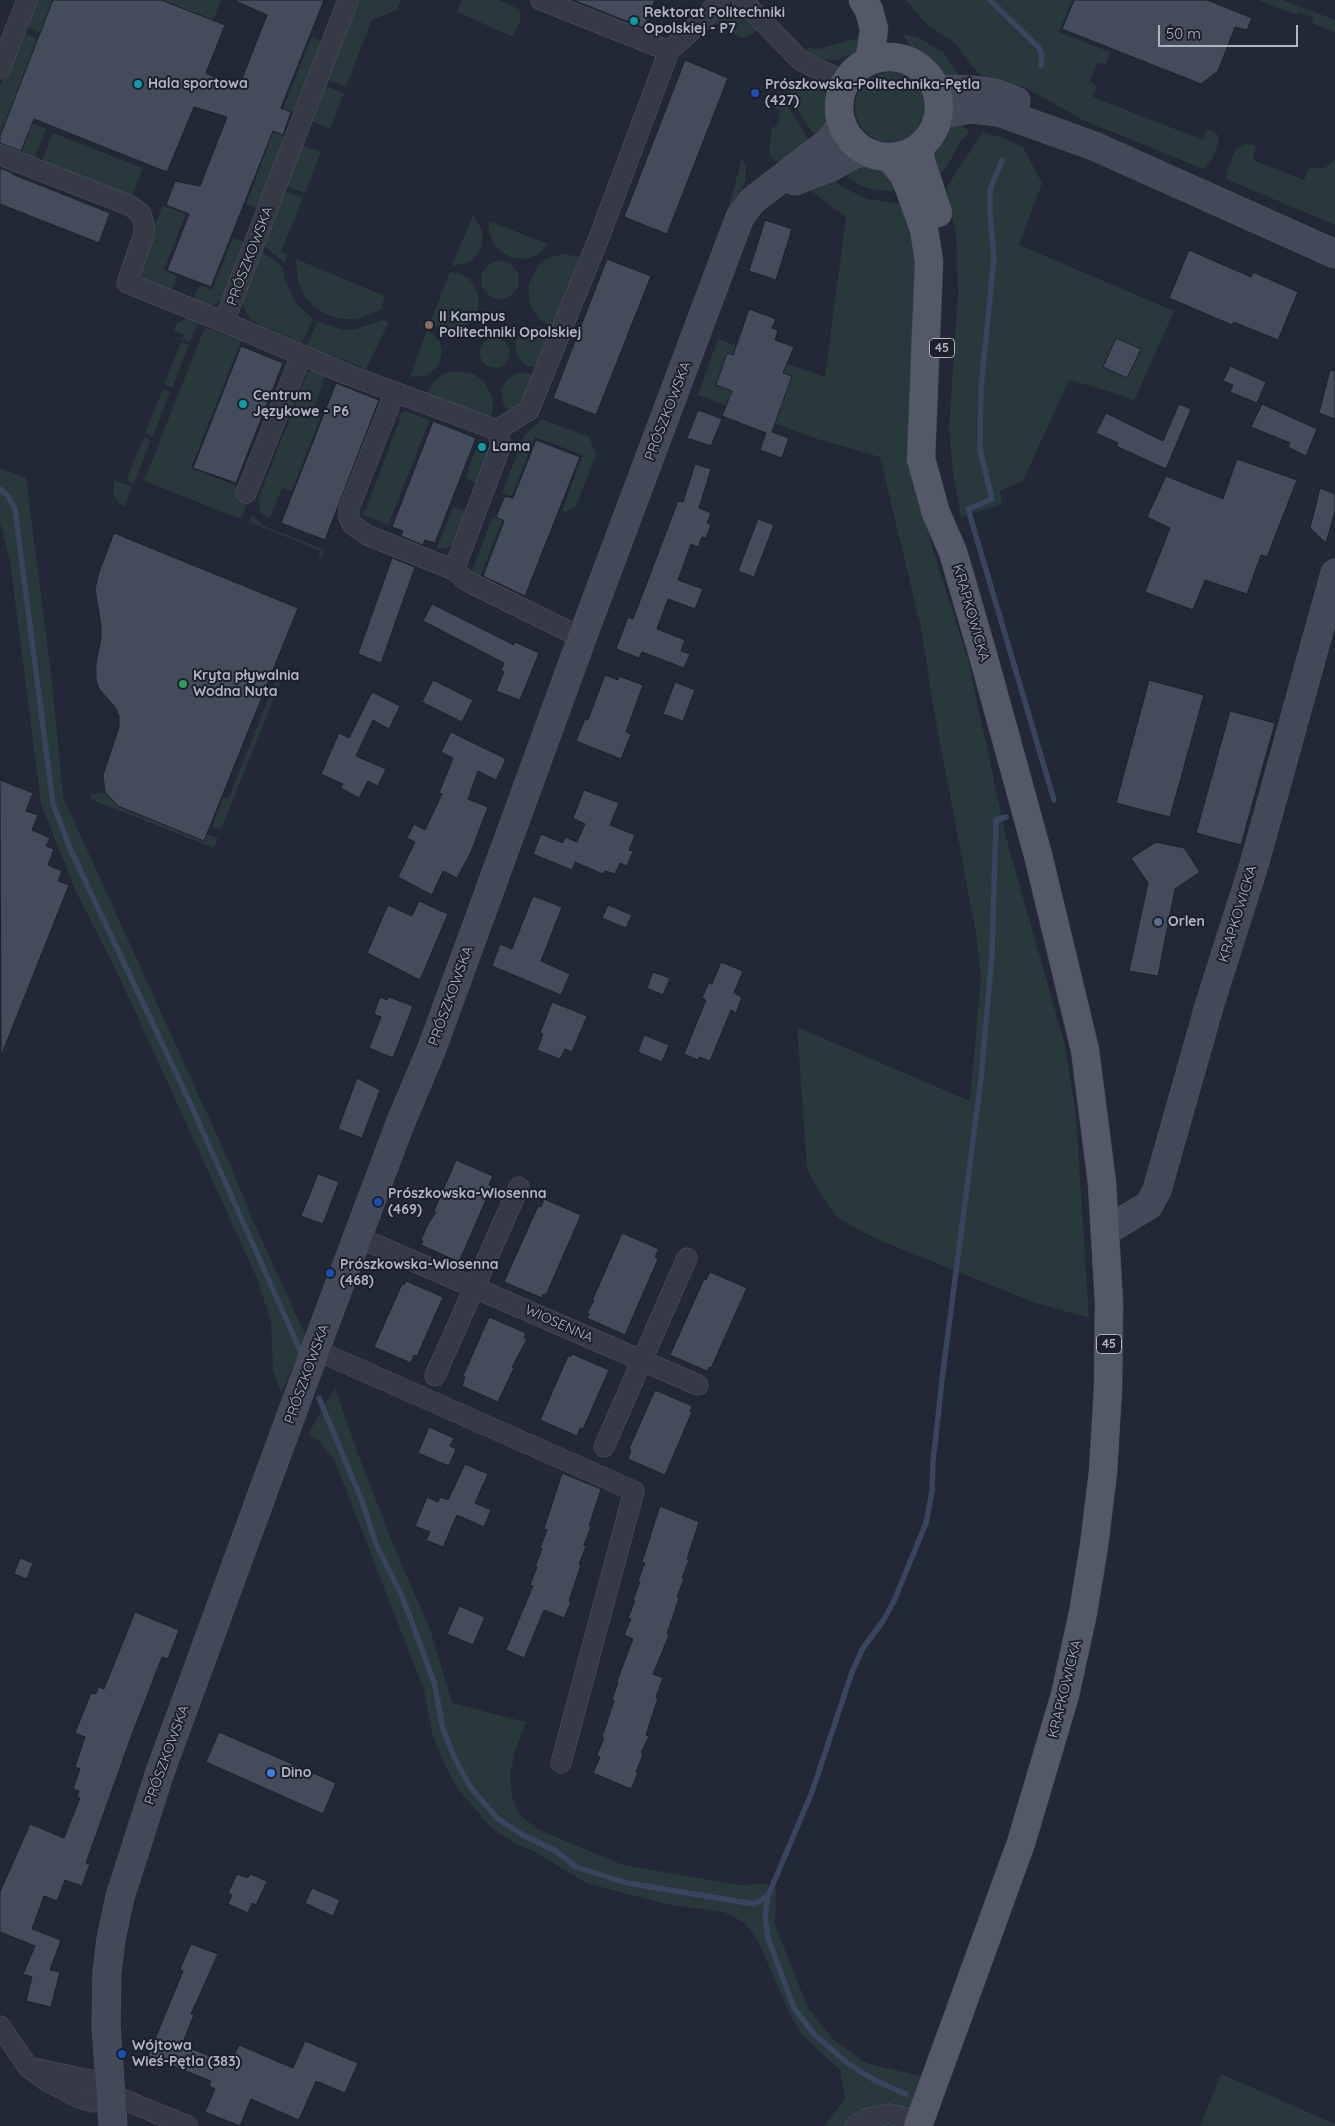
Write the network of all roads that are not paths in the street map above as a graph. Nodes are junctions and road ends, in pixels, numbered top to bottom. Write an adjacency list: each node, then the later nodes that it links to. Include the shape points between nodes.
1 (27, 0): 11 (street)
2 (348, 0): 20 (street, PRÓSZKOWSKA)
3 (541, 0): 8 (street)
4 (720, 0): 8 (street)
5 (742, 0): 12 (street, via 800,60)
6 (863, 0): 10 (main road, via 870,10 874,28)
7 (883, 0): 9 (main road)
8 (669, 51): 23 (street, via 600,235 529,410)
9 (898, 58): 10 (main road, via 879,58); 13 (main road, via 923,70)
10 (868, 62): 12 (main road, via 857,68)
11 (0, 69)
12 (846, 83): 14 (main road, via 839,103)
13 (938, 102): 15 (main road, via 935,130); 19 (main road, via 999,112 1094,146)
14 (842, 124): 17 (main road, 45, via 854,143); 18 (main road, PRÓSZKOWSKA, via 830,141)
15 (920, 147): 17 (main road, via 902,156); 25 (main road, KRAPKOWICKA / 45, via 920,158 940,219 947,258 940,371 940,453)
16 (0, 155): 20 (street, via 131,206 141,214 144,234 127,283)
17 (878, 155): 18 (main road, PRÓSZKOWSKA, via 854,154 811,175); 25 (main road, KRAPKOWICKA / 45, via 903,174 924,230 929,261 921,459 936,514)
18 (766, 191): 28 (main road, PRÓSZKOWSKA, via 752,201 740,217)
19 (1335, 254)
20 (224, 322): 21 (street, PRÓSZKOWSKA)
21 (301, 356): 22 (street, PRÓSZKOWSKA); 24 (street)
22 (395, 392): 23 (street, PRÓSZKOWSKA); 26 (street, via 349,508 349,518 366,534)
23 (497, 430): 26 (street, via 501,445)
24 (246, 493)
25 (953, 552): 30 (main road, KRAPKOWICKA / 45, via 1038,855 1085,1050)
26 (454, 570): 28 (street, via 467,581)
27 (1335, 573): 30 (main road, KRAPKOWICKA, via 1254,864 1210,1003 1157,1190 1149,1205)
28 (582, 638): 31 (main road, PRÓSZKOWSKA, via 432,1048)
29 (519, 1187): 33 (street)
30 (1106, 1231): 42 (main road, KRAPKOWICKA / 45, via 1109,1303 1106,1426 1094,1546 1066,1695 1024,1834)
31 (358, 1237): 33 (street, WIOSENNA); 34 (main road, PRÓSZKOWSKA)
32 (687, 1258): 35 (street)
33 (475, 1287): 35 (street, WIOSENNA); 36 (street)
34 (316, 1350): 39 (street, via 634,1492); 41 (main road, PRÓSZKOWSKA, via 160,1772 120,1897 107,1972 106,2025)
35 (642, 1360): 37 (street, WIOSENNA); 38 (street)
36 (435, 1376)
37 (698, 1385)
38 (604, 1447)
39 (561, 1763)
40 (0, 2026): 41 (street, via 28,2067 48,2082 93,2102)
41 (112, 2095): 43 (main road, PRÓSZKOWSKA); 44 (street)
42 (919, 2124): 45 (street, via 889,2114 866,2119)
43 (113, 2126)
44 (188, 2126)
45 (855, 2126)

